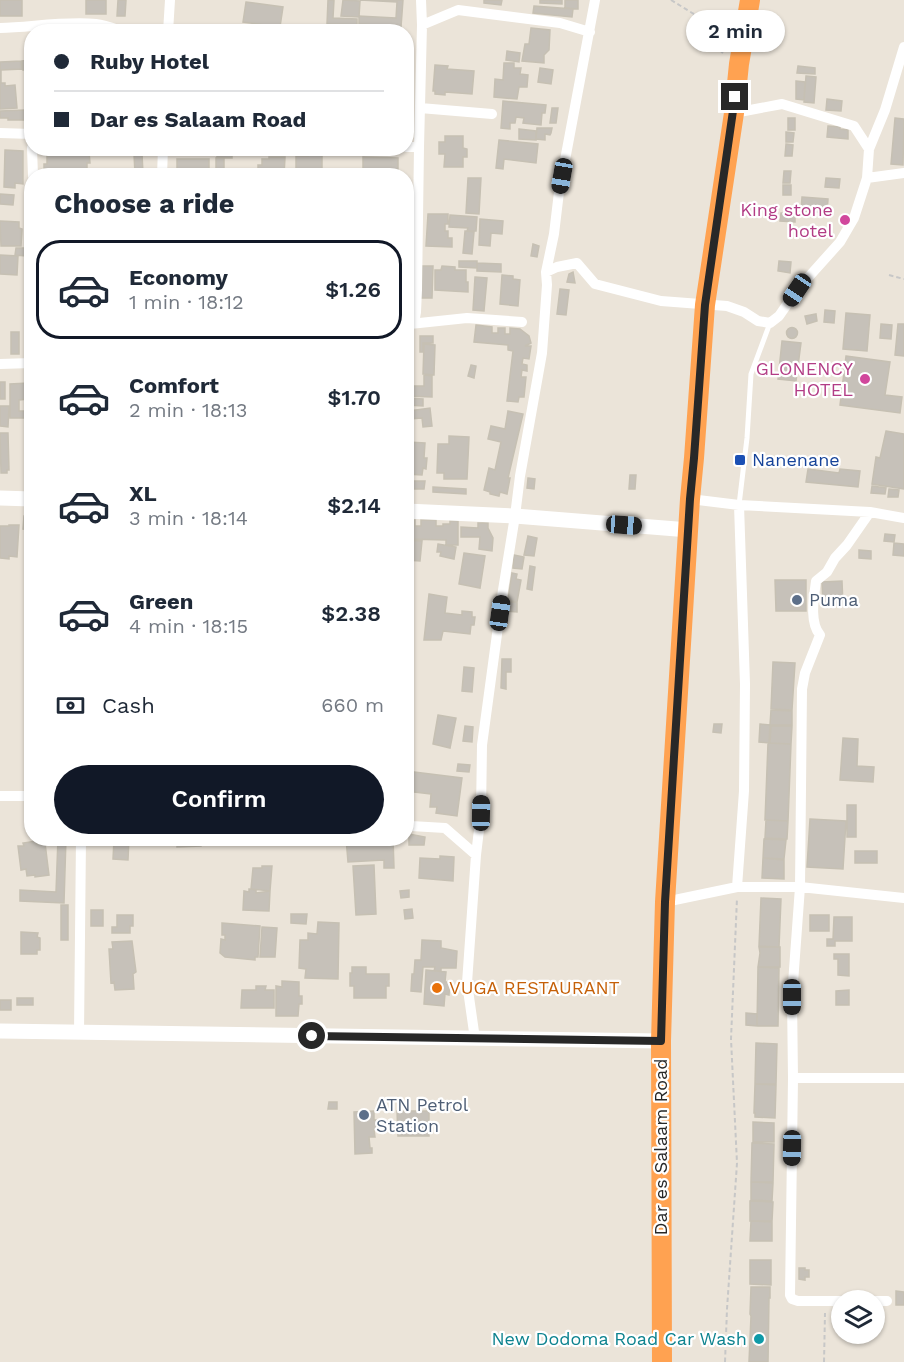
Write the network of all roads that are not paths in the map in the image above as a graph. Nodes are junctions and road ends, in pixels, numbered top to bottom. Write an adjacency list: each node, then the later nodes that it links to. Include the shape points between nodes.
1 (170, 0): 7 (street)
2 (421, 0): 8 (street)
3 (595, 0): 11 (street)
4 (750, 0): 14 (highway, Dar es Salaam Road)
5 (63, 24): 6 (street)
6 (98, 24)
7 (168, 24)
8 (422, 25): 11 (street, via 458,10 560,23); 13 (street)
9 (24, 27): 10 (street)
10 (0, 28)
11 (590, 32): 23 (street)
12 (904, 47): 20 (street)
13 (420, 108): 15 (street); 19 (street)
14 (734, 113): 20 (street, via 782,104 854,126); 24 (highway, Dar es Salaam Road)
15 (492, 114)
16 (0, 134): 17 (street)
17 (24, 134)
18 (414, 147): 19 (street)
19 (418, 147): 25 (street)
20 (869, 149): 22 (street)
21 (904, 173): 22 (street)
22 (867, 178): 28 (street, via 854,218 840,242)
23 (546, 272): 24 (street, via 577,263 595,284 661,301); 37 (street, via 542,353)
24 (705, 305): 28 (street, via 728,306); 33 (highway, Dar es Salaam Road)
25 (414, 315)
26 (414, 321): 27 (street, via 467,318)
27 (522, 322)
28 (770, 323): 34 (lane, via 751,374)
29 (24, 363): 30 (street)
30 (0, 364)
31 (0, 498): 32 (street)
32 (24, 499)
33 (690, 499): 34 (street); 39 (highway, Dar es Salaam Road)
34 (739, 506): 36 (street); 45 (street, via 746,684)
35 (414, 511): 37 (street)
36 (870, 512): 38 (street); 46 (street, via 827,572 816,581 815,629 820,635 802,689)
37 (515, 516): 39 (street); 44 (street, via 482,745)
38 (904, 518)
39 (689, 530): 48 (highway, Dar es Salaam Road)
40 (0, 796): 41 (street)
41 (24, 796)
42 (414, 826): 44 (street, via 445,828)
43 (81, 846): 50 (street)
44 (476, 855): 51 (street, via 467,983)
45 (737, 887): 46 (street); 48 (street)
46 (800, 887): 47 (street); 53 (street, via 792,997)
47 (904, 898)
48 (665, 902): 52 (highway, Dar es Salaam Road)
49 (0, 1031): 50 (street)
50 (79, 1033): 51 (street)
51 (475, 1039): 52 (street)
52 (661, 1041): 56 (highway, Dar es Salaam Road)
53 (793, 1078): 54 (street); 55 (street, via 790,1295 798,1301)
54 (904, 1078)
55 (831, 1301)
56 (662, 1362)

